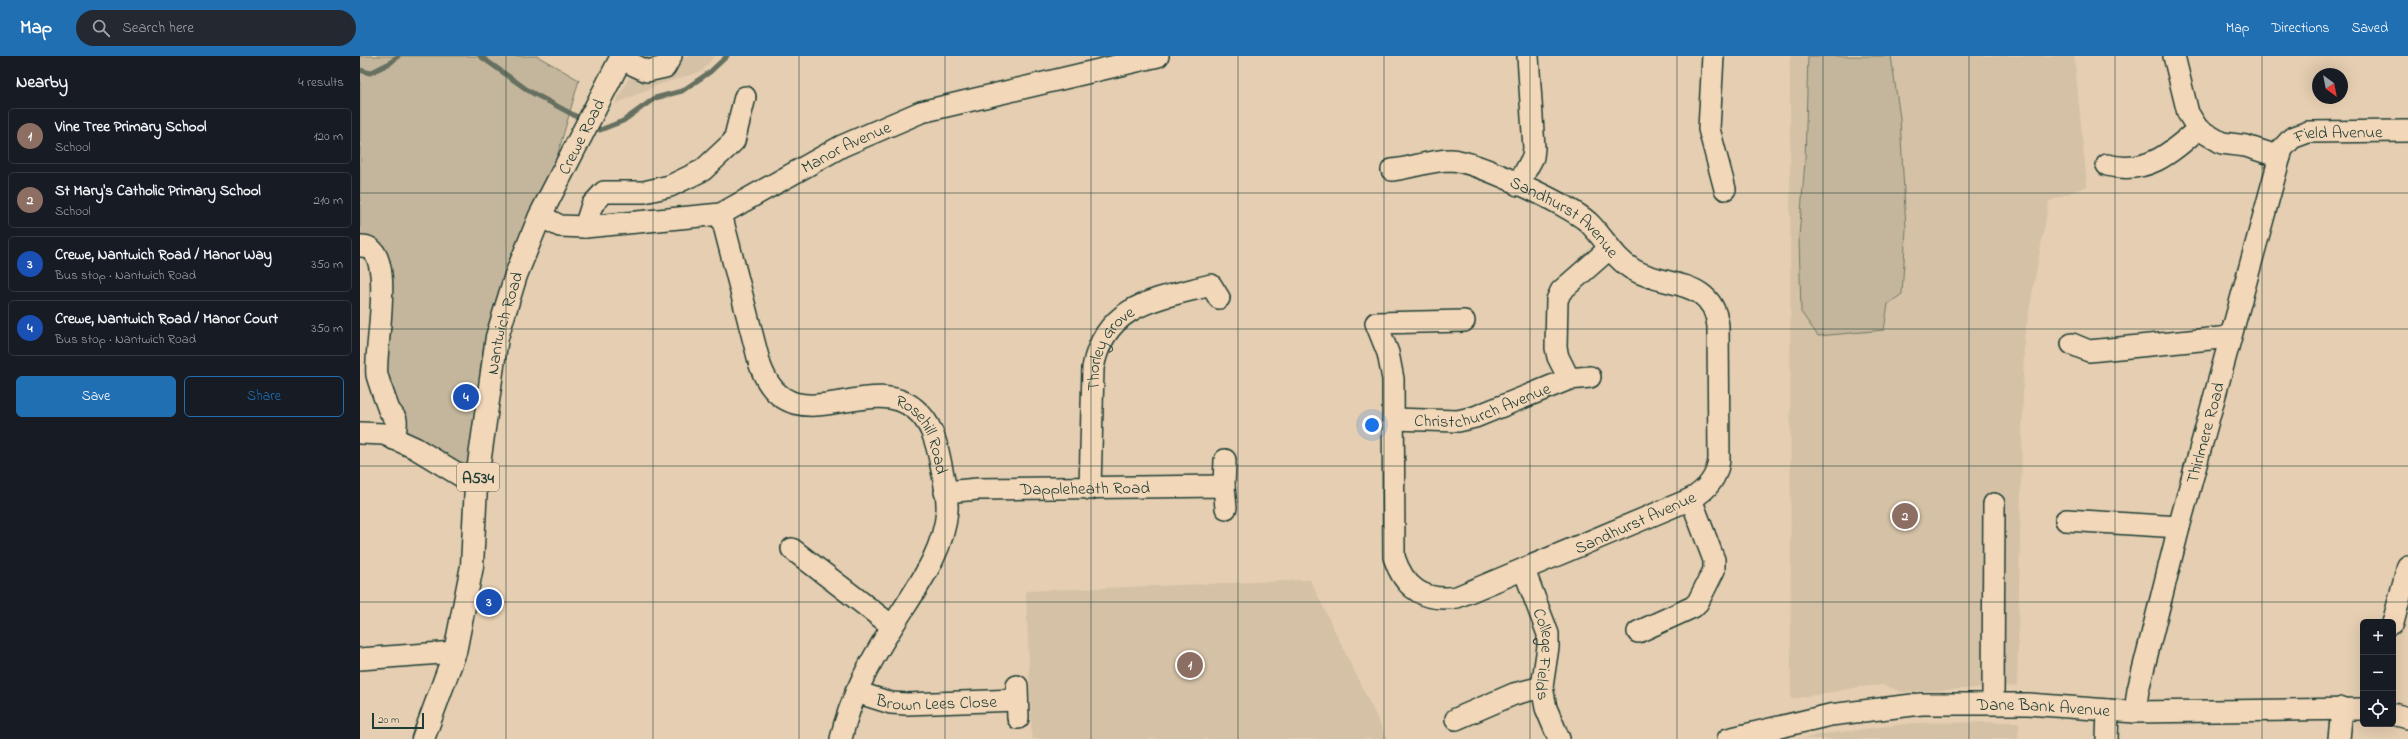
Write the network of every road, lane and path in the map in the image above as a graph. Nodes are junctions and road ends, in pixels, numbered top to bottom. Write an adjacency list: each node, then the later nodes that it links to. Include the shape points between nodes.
1 (671, 56): 6 (street, via 665,67 647,71)
2 (1158, 56): 15 (street, Manor Avenue, via 921,112 842,146)
3 (1528, 56): 13 (street, via 1534,148 1533,156)
4 (1713, 56): 14 (street, via 1709,129)
5 (2174, 56): 8 (street, via 2188,113)
6 (622, 58): 16 (main road, Crewe Road / A534)
7 (745, 97): 17 (street, via 734,141 702,170 670,186 644,192 604,192 592,205)
8 (2198, 129): 10 (street, via 2222,143 2246,146); 11 (street, via 2153,163 2141,167 2120,168)
9 (2408, 131): 10 (street, Field Avenue, via 2308,132 2292,138 2282,149)
10 (2280, 157): 22 (street, Thirlmere Road)
11 (2107, 165)
12 (1392, 170): 13 (street, Sandhurst Avenue, via 1453,160 1470,164)
13 (1518, 185): 19 (street, Sandhurst Avenue, via 1580,215)
14 (1725, 189)
15 (721, 214): 17 (street, Manor Avenue); 33 (street, Rosehill Road, via 760,366 773,390 789,401 807,406 883,397 903,401 924,418 934,436)
16 (540, 216): 17 (street, Manor Avenue, via 560,226); 30 (main road, Nantwich Road / A534, via 516,275 497,337)
17 (585, 226)
18 (360, 246): 28 (street, via 375,251 380,262 382,298 377,374 396,420)
19 (1610, 248): 25 (street, Christchurch Avenue, via 1561,291 1557,300 1557,352); 34 (street, Sandhurst Avenue, via 1626,265 1640,274 1683,284 1699,292 1710,304 1717,318 1718,470 1708,487)
20 (1213, 285): 32 (street, Thorley Grove, via 1135,307 1112,325 1104,336 1094,368)
21 (1464, 321): 26 (street, Sandhurst Avenue, via 1376,323 1392,367)
22 (2230, 337): 23 (street, via 2088,351); 38 (street, Thirlmere Road)
23 (2072, 344)
24 (1590, 377): 25 (street, Christchurch Avenue)
25 (1569, 379): 26 (street, Christchurch Avenue, via 1475,417 1458,421)
26 (1393, 419): 41 (street, Sandhurst Avenue, via 1394,557 1402,576 1418,592 1444,599 1457,597)
27 (360, 433): 28 (street, via 384,434)
28 (394, 439): 30 (street, via 415,448)
29 (1225, 460): 31 (street)
30 (476, 485): 45 (main road, Nantwich Road / A534, via 472,566)
31 (1224, 486): 32 (street, Dappleheath Road); 36 (street)
32 (1090, 489): 33 (street, Dappleheath Road, via 978,489)
33 (945, 492): 43 (street, Rosehill Road, via 947,510 934,556)
34 (1691, 499): 41 (street, Sandhurst Avenue); 44 (street, via 1710,547 1714,570 1693,607)
35 (1994, 504): 50 (street)
36 (1226, 508)
37 (2066, 520): 38 (street)
38 (2179, 528): 54 (street, Thirlmere Road, via 2138,690)
39 (798, 560): 43 (street)
40 (2408, 566): 42 (street)
41 (1524, 570): 47 (street, College Fields, via 1548,634)
42 (2394, 619)
43 (892, 626): 48 (street, Rosehill Road)
44 (1638, 632)
45 (455, 652): 46 (street); 58 (main road, Nantwich Road / A534)
46 (360, 659)
47 (1542, 687): 57 (street, via 1514,694); 60 (street, College Fields, via 1546,708)
48 (856, 692): 49 (street, Brown Lees Close, via 891,703 907,704); 59 (street, Rosehill Road)
49 (1017, 701)
50 (1992, 703): 53 (street, Dane Bank Avenue); 61 (street, Dane Bank Avenue, via 1921,704 1838,714 1798,721)
51 (2342, 708): 52 (street, Dane Bank Avenue); 54 (street, Dane Bank Avenue); 63 (street)
52 (2360, 709)
53 (2108, 710): 54 (street, Dane Bank Avenue); 62 (street)
54 (2135, 712)
55 (2396, 715): 56 (street)
56 (2408, 718)
57 (1456, 720)
58 (422, 739)
59 (841, 739)
60 (1559, 739)
61 (1728, 739)
62 (2107, 739)
63 (2340, 739)

